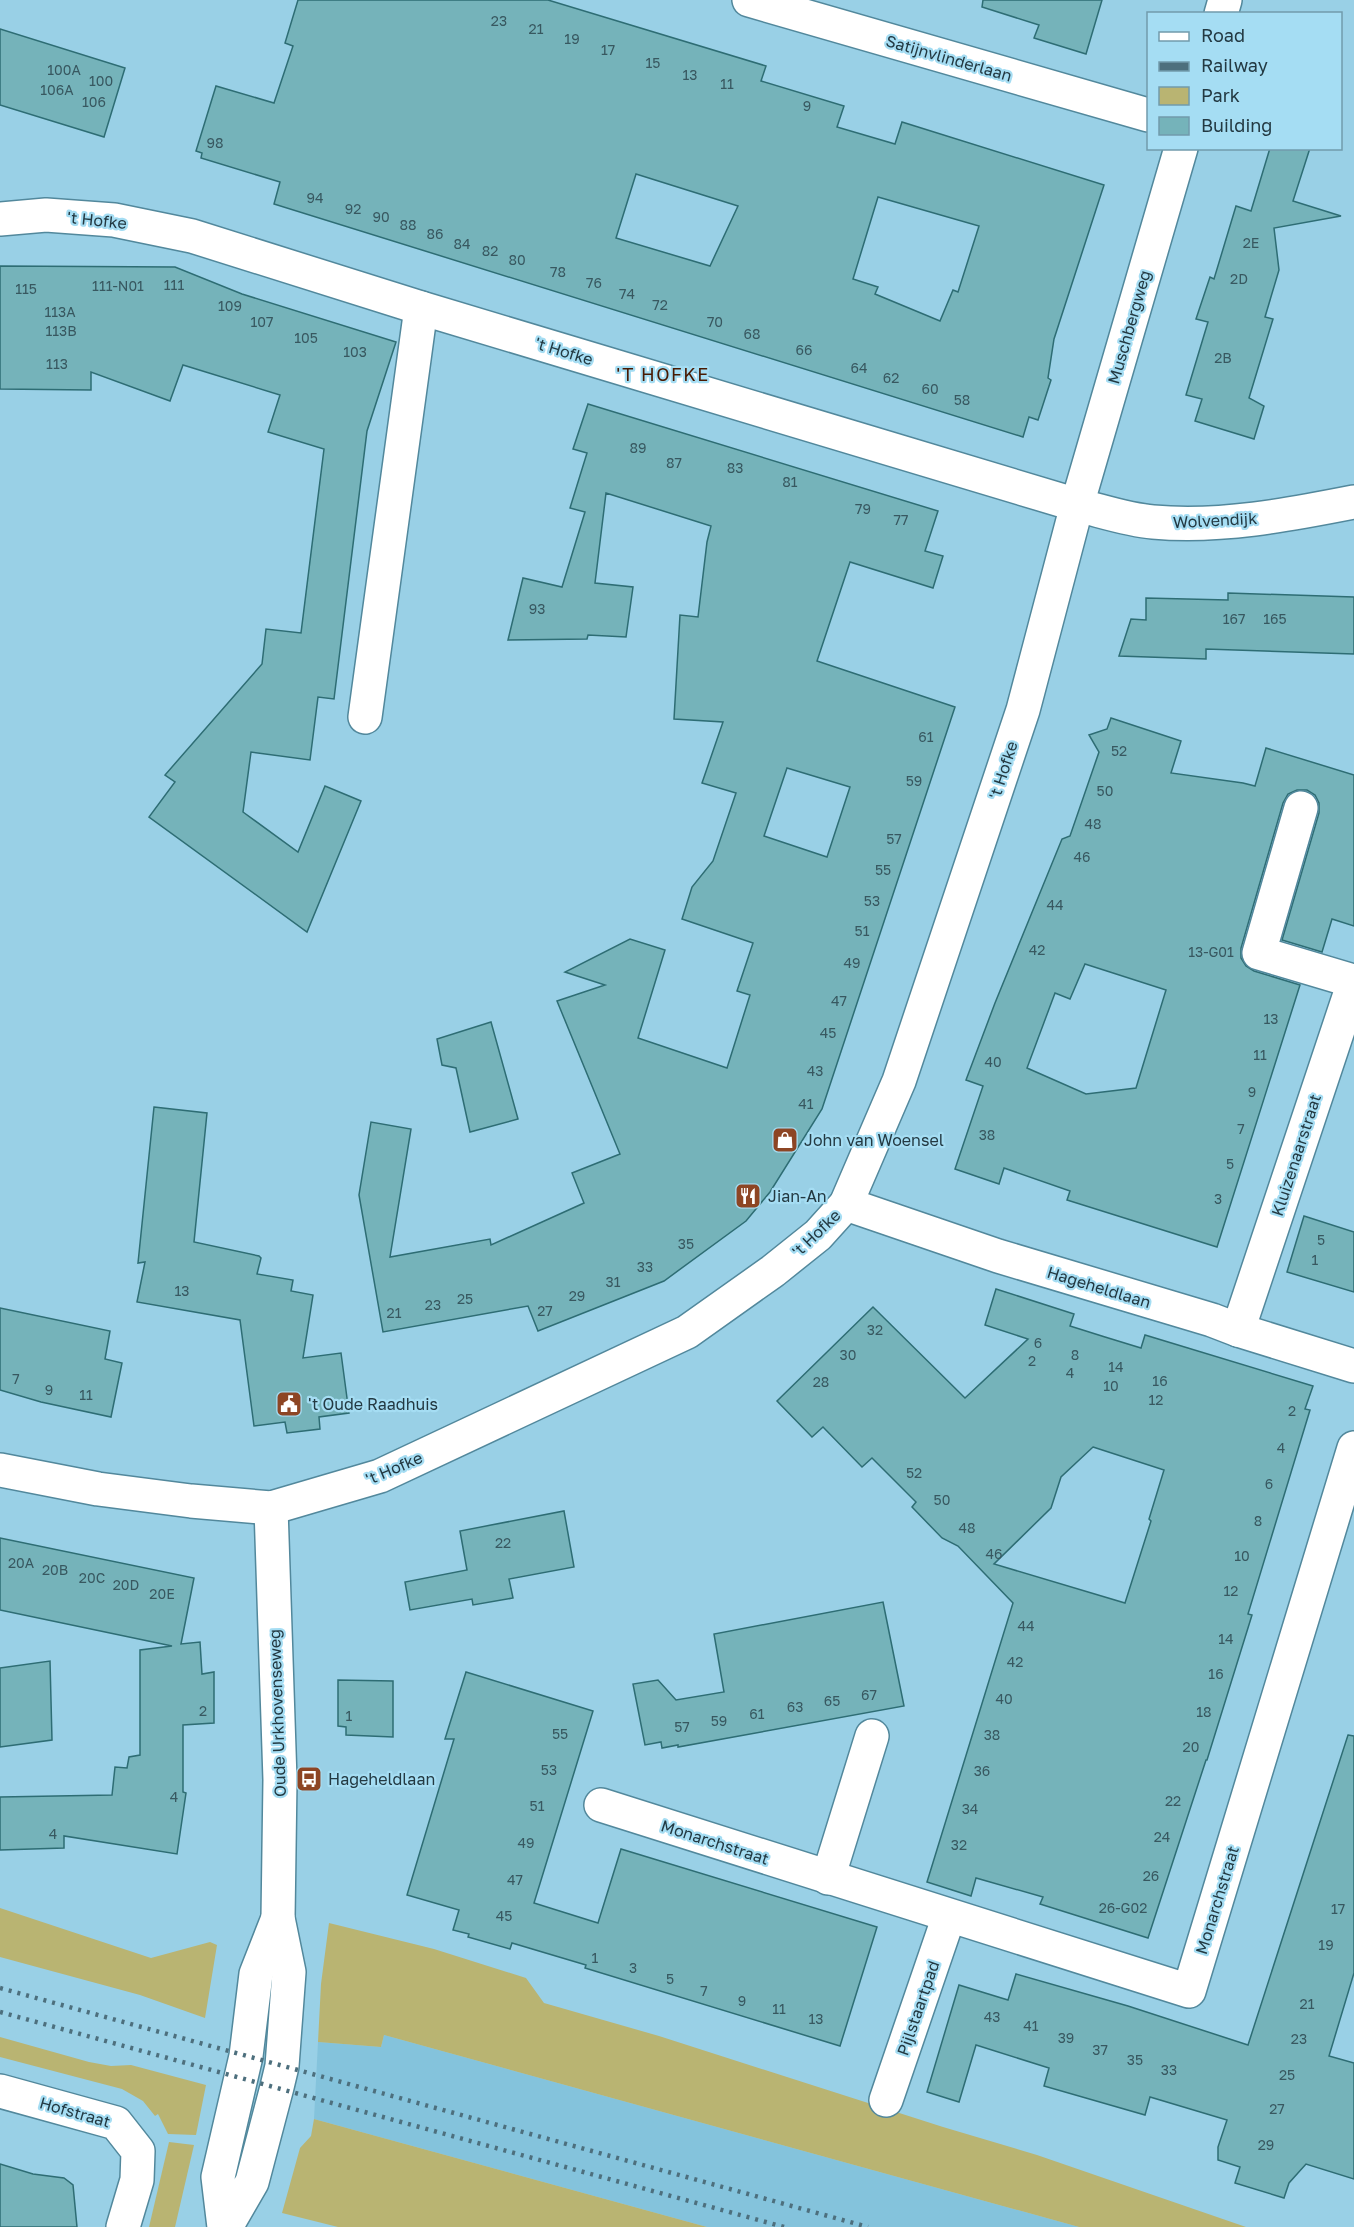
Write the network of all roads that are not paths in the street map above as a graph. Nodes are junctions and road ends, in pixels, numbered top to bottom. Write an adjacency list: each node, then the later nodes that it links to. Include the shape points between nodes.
1 (749, 0): 2 (street, Satijnvlinderlaan)
2 (810, 9): 3 (street, Satijnvlinderlaan)
3 (1147, 114)
4 (1180, 150): 8 (street, Muschbergweg)
5 (0, 219): 6 (street, 't Hofke, via 46,215 114,220 192,236)
6 (421, 308): 8 (street, 't Hofke); 9 (street)
7 (1354, 502): 8 (street, Wolvendijk, via 1228,522 1152,522)
8 (1077, 505): 12 (street, 't Hofke, via 1023,710 899,1081)
9 (365, 717)
10 (1301, 808): 11 (street, via 1259,954)
11 (1353, 981): 13 (street, Kluizenaarstraat)
12 (846, 1204): 13 (street, Hageheldlaan); 17 (street, 't Hofke, via 818,1235 687,1332 380,1476)
13 (1238, 1330): 14 (street, Hageheldlaan)
14 (1354, 1366)
15 (1354, 1448): 21 (street, Monarchstraat, via 1189,1991)
16 (0, 1470): 17 (street, 't Hofke, via 98,1489)
17 (271, 1508): 22 (street, Oude Urkhovenseweg, via 280,1780)
18 (872, 1736): 20 (street)
19 (601, 1805): 20 (street, Monarchstraat)
20 (828, 1878): 21 (street, Monarchstraat)
21 (949, 1916): 24 (street, Pijlstaartpad)
22 (278, 1918): 26 (street, Oude Urkhovenseweg, via 256,1974 244,2067 218,2177); 26 (street, Oude Urkhovenseweg, via 289,1972 279,2077 252,2182)
23 (0, 2091): 25 (street, Hofstraat, via 116,2123 138,2151 137,2180)
24 (886, 2100)
25 (123, 2227)
26 (225, 2227)

